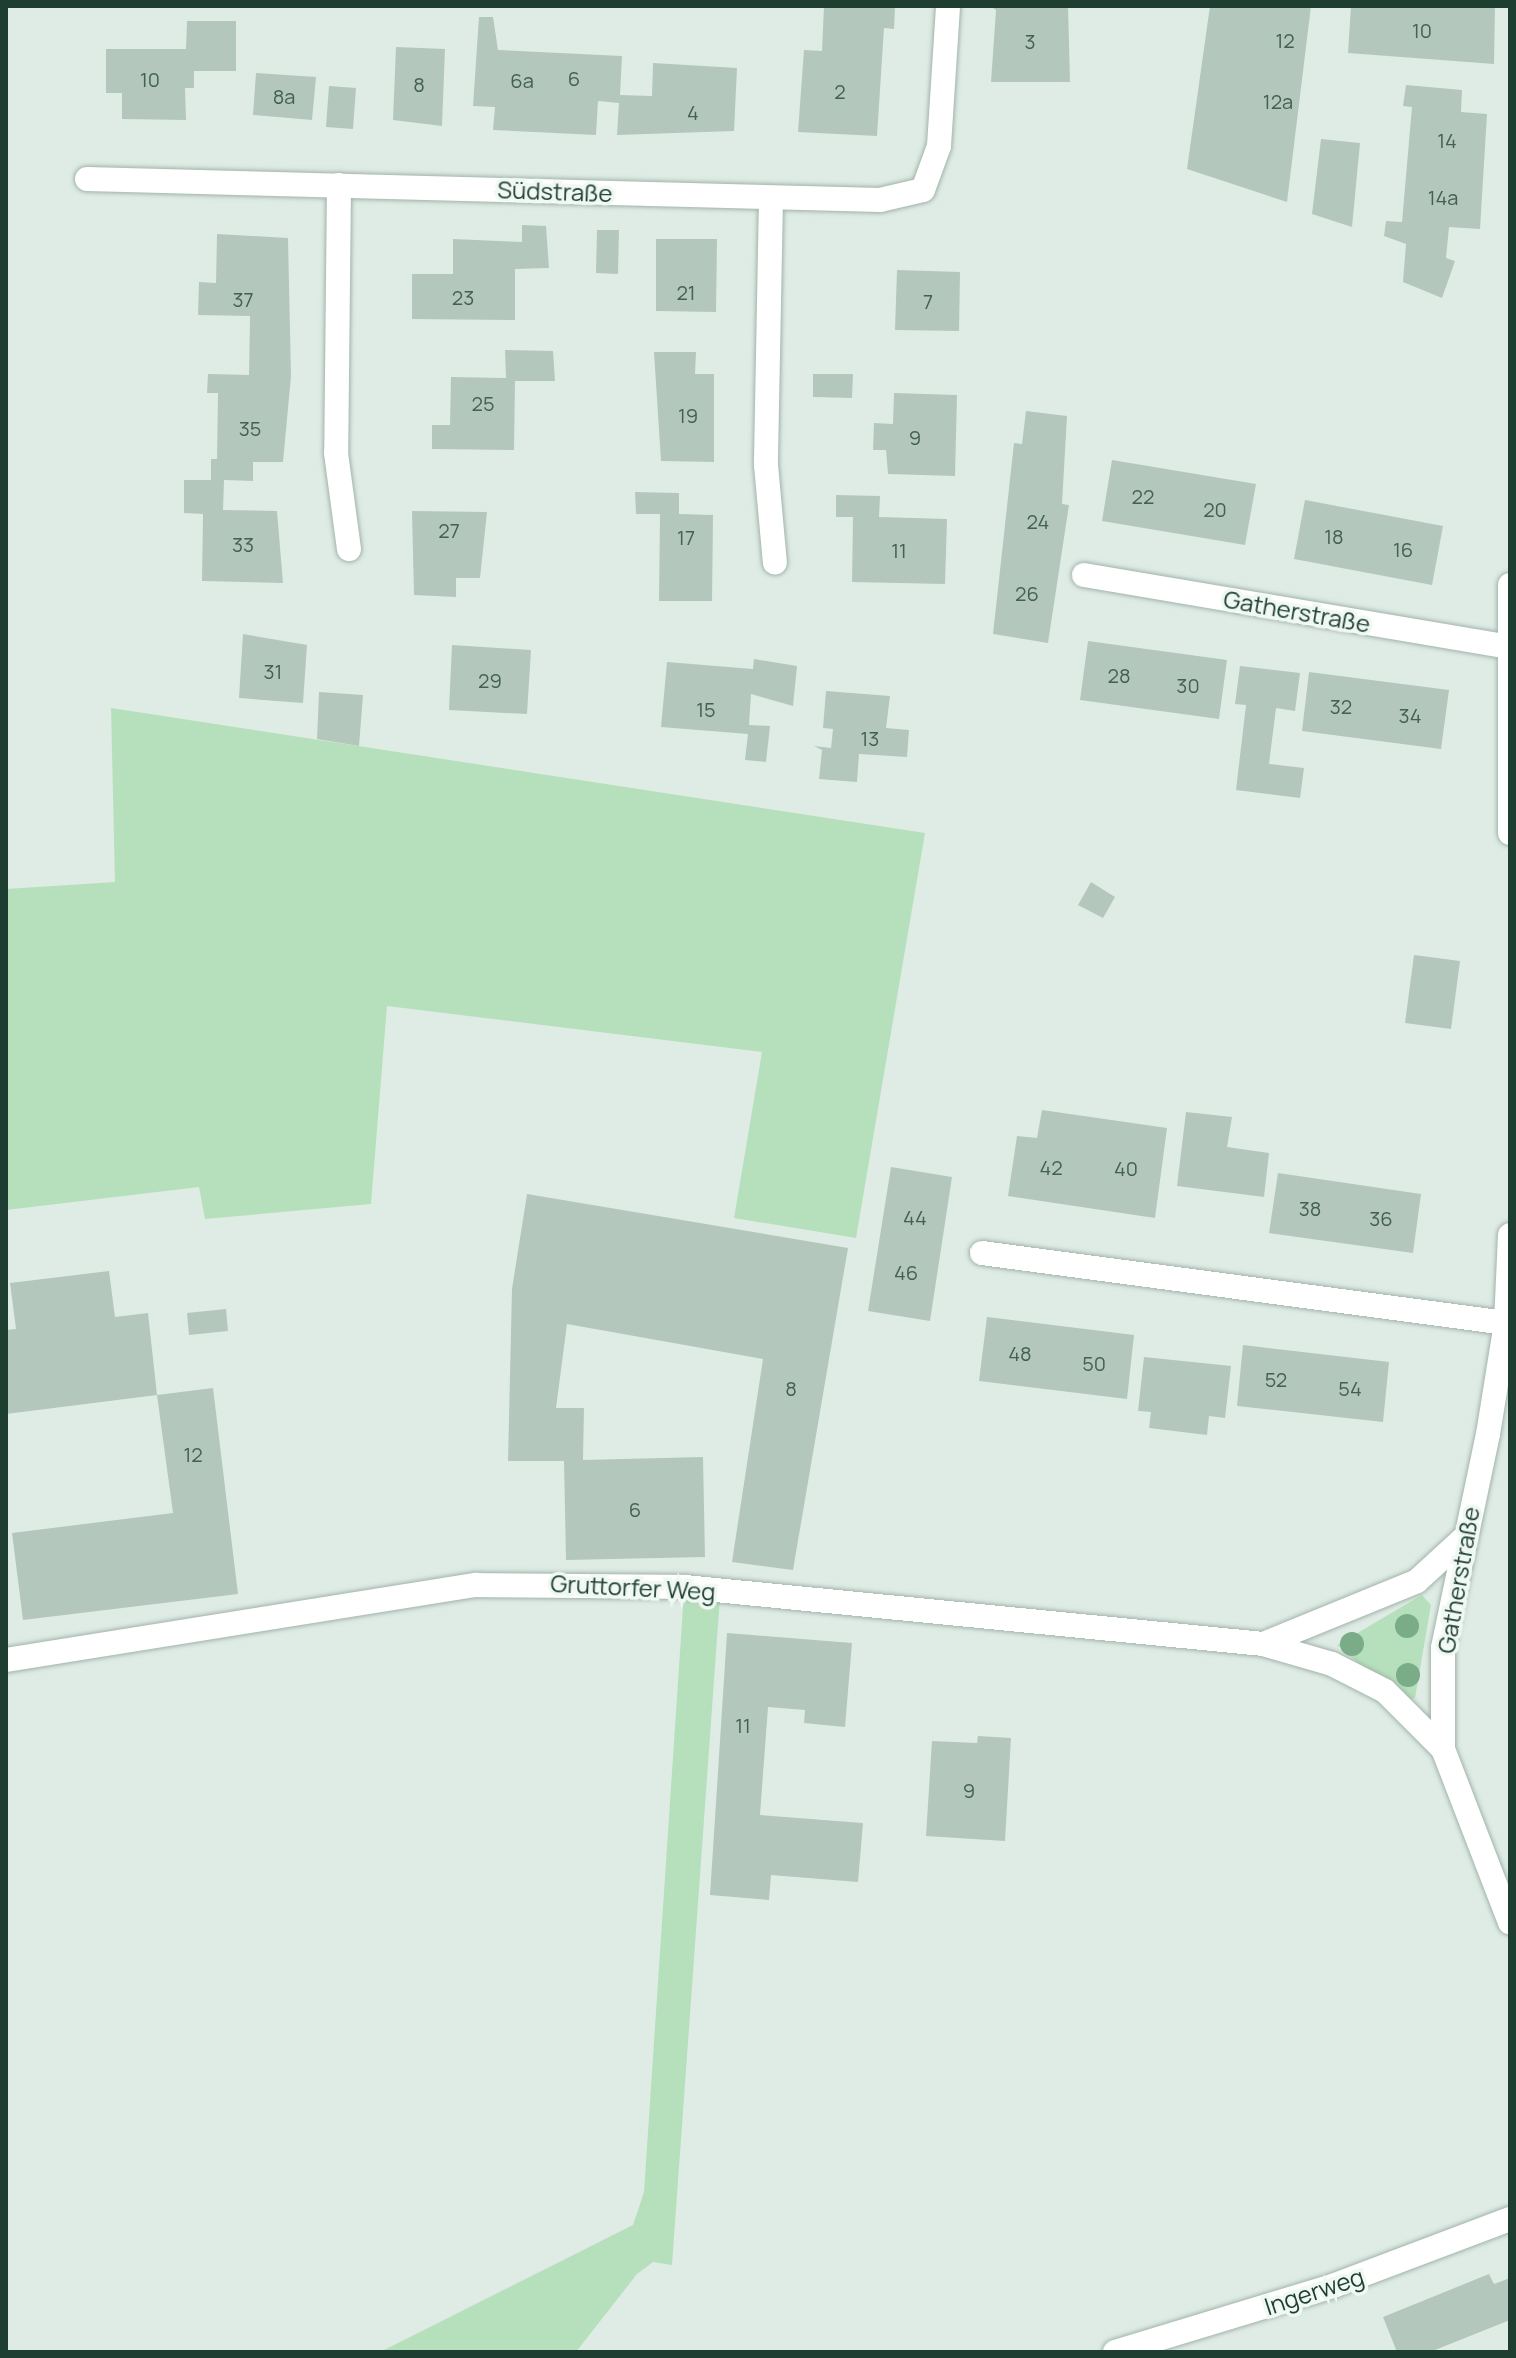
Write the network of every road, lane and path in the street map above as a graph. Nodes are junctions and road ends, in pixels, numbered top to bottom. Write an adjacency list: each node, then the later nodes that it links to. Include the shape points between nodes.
1 (948, 6): 4 (street, Südstraße, via 939,146 923,190 880,200)
2 (87, 179): 3 (street, Südstraße)
3 (339, 185): 4 (street, Südstraße); 5 (street, via 336,453)
4 (771, 198): 6 (street, via 766,465)
5 (349, 549)
6 (775, 563)
7 (1084, 575): 9 (street, Gatherstraße)
8 (1510, 585): 9 (street)
9 (1509, 647): 10 (street)
10 (1510, 833)
11 (1510, 1235): 13 (street, Gatherstraße)
12 (982, 1253): 13 (street)
13 (1506, 1323): 14 (street, Gatherstraße)
14 (1463, 1539): 15 (street, Gruttorfer Weg, via 1417,1581); 17 (street, Gatherstraße, via 1443,1648)
15 (1263, 1644): 16 (street, Gruttorfer Weg, via 571,1581 476,1585); 17 (street, Gruttorfer Weg, via 1332,1664 1385,1691)
16 (6, 1660)
17 (1443, 1749): 18 (street, Gatherstraße)
18 (1510, 1923)
19 (1510, 2219): 20 (street, Ingerweg, via 1335,2285)
20 (1115, 2352)

